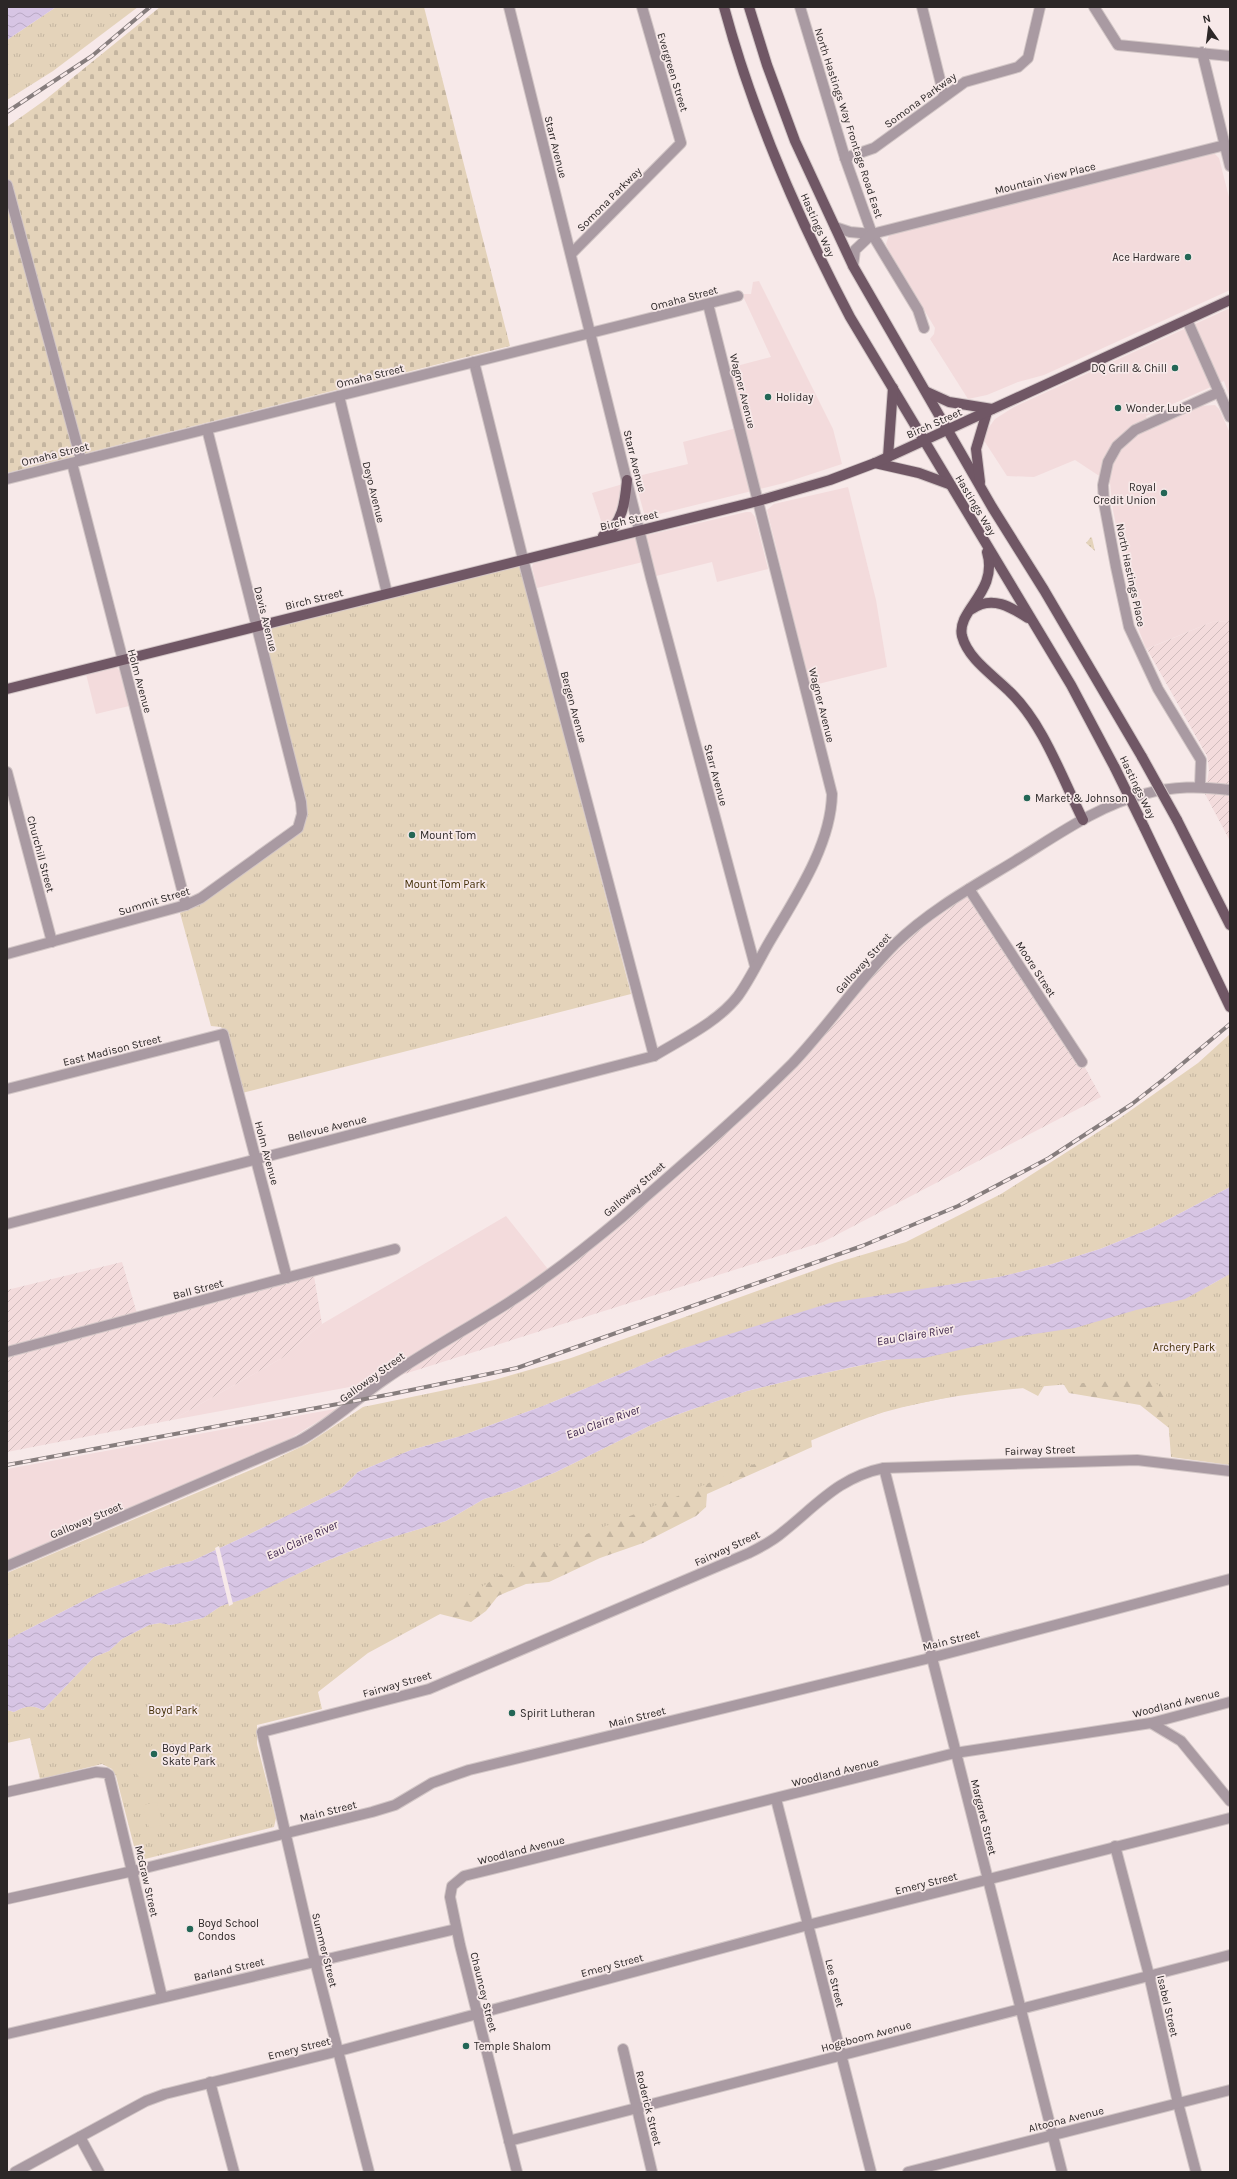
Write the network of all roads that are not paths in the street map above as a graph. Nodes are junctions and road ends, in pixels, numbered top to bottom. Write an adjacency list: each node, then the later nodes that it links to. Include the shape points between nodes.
1 (509, 7): 19 (street, Starr Avenue)
2 (642, 7): 12 (street, Evergreen Street)
3 (724, 7): 28 (main road, Hastings Way, via 743,72 766,136 818,256 850,317)
4 (749, 7): 17 (main road, Hastings Way, via 794,141)
5 (800, 7): 14 (street, North Hastings Way Frontage Road East)
6 (922, 7): 11 (street)
7 (1040, 7): 11 (street, Somona Parkway, via 1028,58 1018,68 965,82)
8 (1094, 7): 9 (street, via 1118,45)
9 (1202, 52): 10 (street); 13 (street)
10 (1230, 56)
11 (944, 96): 14 (street, Somona Parkway, via 874,148)
12 (681, 143): 19 (street, Somona Parkway)
13 (1225, 145): 15 (street); 18 (street, Mountain View Place)
14 (845, 158): 18 (street, North Hastings Way Frontage Road East)
15 (1230, 166)
16 (7, 185): 38 (street, Holm Avenue)
17 (836, 227): 18 (street, Mountain View Place, via 850,232); 20 (main road, Hastings Way)
18 (872, 234): 20 (street, Mountain View Place, via 855,250); 25 (street, North Hastings Way Frontage Road East, via 918,310)
19 (571, 254): 26 (street, Starr Avenue)
20 (854, 266): 29 (main road, Hastings Way)
21 (738, 296): 23 (street, Omaha Street)
22 (1230, 300): 24 (main road, Birch Street)
23 (708, 304): 26 (street, Omaha Street); 44 (street, Wagner Avenue)
24 (1186, 320): 30 (street); 32 (main road, Birch Street)
25 (924, 328)
26 (591, 335): 27 (street, Omaha Street); 41 (street, Starr Avenue)
27 (474, 362): 31 (street, Omaha Street); 48 (street, Bergen Avenue)
28 (893, 388): 36 (main road, Hastings Way); 37 (main road)
29 (927, 392): 32 (main road, via 949,402); 35 (main road, Hastings Way)
30 (1218, 392): 33 (street); 56 (street, North Hastings Place, via 1135,430 1117,446 1108,462 1103,485 1104,503 1129,628 1158,689 1200,760)
31 (339, 396): 34 (street, Omaha Street); 49 (street, Deyo Avenue)
32 (989, 411): 35 (main road, Birch Street); 43 (main road, via 976,449)
33 (1230, 417)
34 (207, 429): 38 (street, Omaha Street); 52 (street, Davis Avenue)
35 (948, 430): 36 (main road, Birch Street); 43 (main road, Hastings Way)
36 (924, 440): 37 (main road, Birch Street); 42 (main road, Hastings Way)
37 (888, 457): 39 (main road, Birch Street)
38 (76, 461): 40 (street, Omaha Street); 53 (street, Holm Avenue)
39 (876, 463): 42 (main road, via 919,473); 44 (main road, Birch Street, via 830,480)
40 (7, 479)
41 (627, 480): 45 (street, Starr Avenue); 46 (main road, via 623,508 618,520 611,530)
42 (949, 484): 47 (main road, Hastings Way)
43 (980, 486): 62 (main road, Hastings Way, bridge, via 1142,757)
44 (758, 501): 45 (main road, Birch Street); 65 (street, Wagner Avenue, via 832,794 832,810 827,829 804,881)
45 (639, 530): 46 (main road, Birch Street); 65 (street, Starr Avenue)
46 (596, 540): 48 (main road, Birch Street)
47 (983, 540): 50 (main road, via 989,570 983,592); 51 (main road, Hastings Way)
48 (523, 559): 49 (main road, Birch Street); 68 (street, Bergen Avenue)
49 (387, 593): 52 (main road, Birch Street)
50 (972, 609): 51 (main road, via 979,604 1000,603 1010,606); 59 (main road, via 963,621 962,629 962,636 969,652 1025,708)
51 (1030, 619): 66 (main road, Hastings Way, bridge, via 1071,685 1115,768)
52 (256, 626): 53 (main road, Birch Street); 58 (street, Davis Avenue)
53 (122, 659): 54 (main road, Birch Street); 61 (street, Holm Avenue)
54 (7, 689)
55 (7, 772): 63 (street, Churchill Street)
56 (1200, 786): 57 (street, Galloway Street); 59 (street, Galloway Street, via 1169,788 1143,794 1112,805)
57 (1230, 790)
58 (302, 814): 61 (street, Summit Street, via 298,828 201,898)
59 (1083, 820): 60 (street, Galloway Street)
60 (969, 889): 69 (street, Moore Street); 78 (street, Galloway Street, via 932,913 897,942 859,982 827,1025 798,1057 743,1110 565,1263 382,1381 342,1413 299,1441)
61 (186, 905): 63 (street, Summit Street)
62 (1230, 925)
63 (52, 942): 64 (street, Summit Street)
64 (7, 954)
65 (755, 966): 68 (street, Wagner Avenue, via 738,996 712,1020)
66 (1230, 1007)
67 (223, 1034): 70 (street, East Madison Street); 71 (street, Holm Avenue)
68 (654, 1056): 71 (street, Bellevue Avenue)
69 (1082, 1062)
70 (7, 1089)
71 (256, 1158): 72 (street, Bellevue Avenue); 74 (street, Holm Avenue)
72 (7, 1224)
73 (395, 1249): 74 (street, Ball Street)
74 (287, 1278): 75 (street, Ball Street)
75 (7, 1352)
76 (884, 1468): 77 (street, Fairway Street, via 1137,1460); 80 (street, Margaret Street); 83 (street, Fairway Street, via 866,1471 836,1487 782,1533 749,1554 428,1690)
77 (1230, 1471)
78 (7, 1566)
79 (1230, 1579): 80 (street, Main Street)
80 (930, 1658): 84 (street, Margaret Street); 89 (street, Main Street, via 469,1770 432,1783 394,1805)
81 (1230, 1702): 82 (street, Woodland Avenue)
82 (1151, 1723): 84 (street, Woodland Avenue); 87 (street, via 1181,1741)
83 (262, 1732): 89 (street, Summer Street)
84 (955, 1753): 86 (street, Woodland Avenue); 92 (street, Margaret Street)
85 (7, 1792): 91 (street, McGraw Street, via 96,1772 106,1773 112,1783)
86 (776, 1799): 93 (street, Woodland Avenue, via 464,1876); 95 (street, Lee Street)
87 (1230, 1801)
88 (1230, 1818): 90 (street, Emery Street)
89 (286, 1835): 91 (street, Main Street); 98 (street, Summer Street)
90 (1115, 1846): 92 (street, Emery Street); 99 (street, Isabel Street)
91 (133, 1871): 94 (street, Main Street); 100 (street, McGraw Street)
92 (988, 1880): 95 (street, Emery Street); 101 (street, Margaret Street)
93 (452, 1886): 96 (street, Chauncey Street, via 450,1897)
94 (7, 1899)
95 (808, 1925): 102 (street, Emery Street); 106 (street, Lee Street)
96 (456, 1929): 98 (street, Barland Street); 102 (street, Chauncey Street)
97 (1230, 1955): 99 (street, Hogeboom Avenue)
98 (315, 1962): 100 (street, Barland Street); 105 (street, Summer Street)
99 (1149, 1975): 101 (street, Hogeboom Avenue); 109 (street, Isabel Street)
100 (162, 1997): 103 (street, Barland Street)
101 (1020, 2008): 106 (street, Hogeboom Avenue); 111 (street, Margaret Street)
102 (477, 2014): 105 (street, Emery Street); 113 (street, Chauncey Street)
103 (7, 2034)
104 (623, 2048): 110 (street, Roderick Street)
105 (339, 2051): 107 (street, Emery Street); 117 (street, Summer Street)
106 (841, 2055): 110 (street, Hogeboom Avenue); 120 (street, Lee Street)
107 (210, 2082): 112 (street, Emery Street, via 146,2101); 116 (street)
108 (1230, 2090): 109 (street, Altoona Avenue)
109 (1178, 2103): 111 (street, Altoona Avenue); 123 (street, Isabel Street)
110 (636, 2107): 113 (street, Hogeboom Avenue); 119 (street, Roderick Street)
111 (1053, 2135): 121 (street, Altoona Avenue); 122 (street, Margaret Street)
112 (80, 2136): 114 (street, Emery Street); 115 (street)
113 (509, 2141): 118 (street, Chauncey Street)
114 (15, 2172)
115 (99, 2172)
116 (234, 2172)
117 (369, 2172)
118 (517, 2172)
119 (652, 2172)
120 (871, 2172)
121 (908, 2172)
122 (1062, 2172)
123 (1196, 2172)

